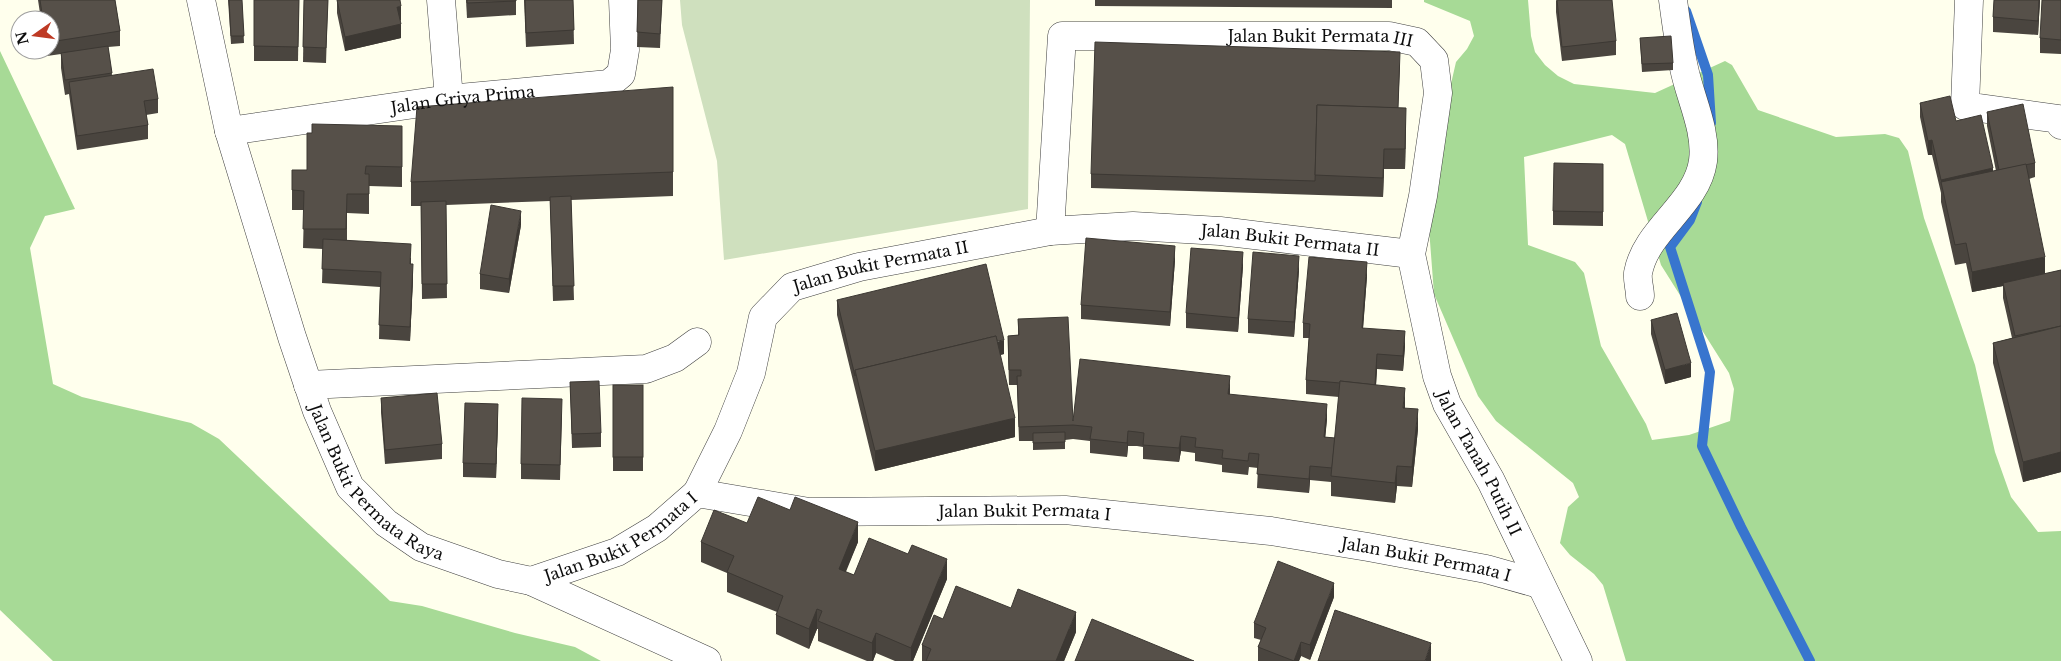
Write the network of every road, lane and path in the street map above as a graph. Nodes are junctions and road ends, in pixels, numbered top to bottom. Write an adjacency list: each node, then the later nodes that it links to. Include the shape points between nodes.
1 (201, 0): 8 (street, Jalan Bukit Permata Raya)
2 (442, 0): 6 (street)
3 (623, 0): 6 (street, Jalan Griya Prima, via 625,50 621,74 609,84)
4 (1673, 0): 11 (street, via 1684,68 1700,127 1702,163 1696,183 1643,257 1638,274)
5 (1969, 0): 7 (street, via 1965,106)
6 (449, 99): 8 (street, Jalan Griya Prima)
7 (2060, 121)
8 (229, 131): 13 (street, Jalan Bukit Permata Raya)
9 (1050, 231): 10 (street, Jalan Bukit Permata II, via 1177,227); 10 (street, Jalan Bukit Permata III, via 1062,36 1389,36 1417,42 1434,60 1438,93); 14 (street, Jalan Bukit Permata II, via 859,267 792,287 763,317 750,373 728,431)
10 (1411, 254): 16 (street, Jalan Tanah Putih II, via 1437,376 1447,404 1491,481)
11 (1640, 296)
12 (697, 342): 13 (street, via 676,358 646,369)
13 (308, 385): 15 (street, Jalan Bukit Permata Raya, via 350,487 386,523 421,547 498,574)
14 (697, 493): 15 (street, Jalan Bukit Permata I, via 657,528 617,552); 16 (street, Jalan Bukit Permata I, via 809,512 1065,510 1271,531 1486,569)
15 (531, 581): 17 (street, Jalan Bukit Permata Raya)
16 (1540, 584): 18 (street, Jalan Tanah Putih II)
17 (707, 661)
18 (1578, 661)

